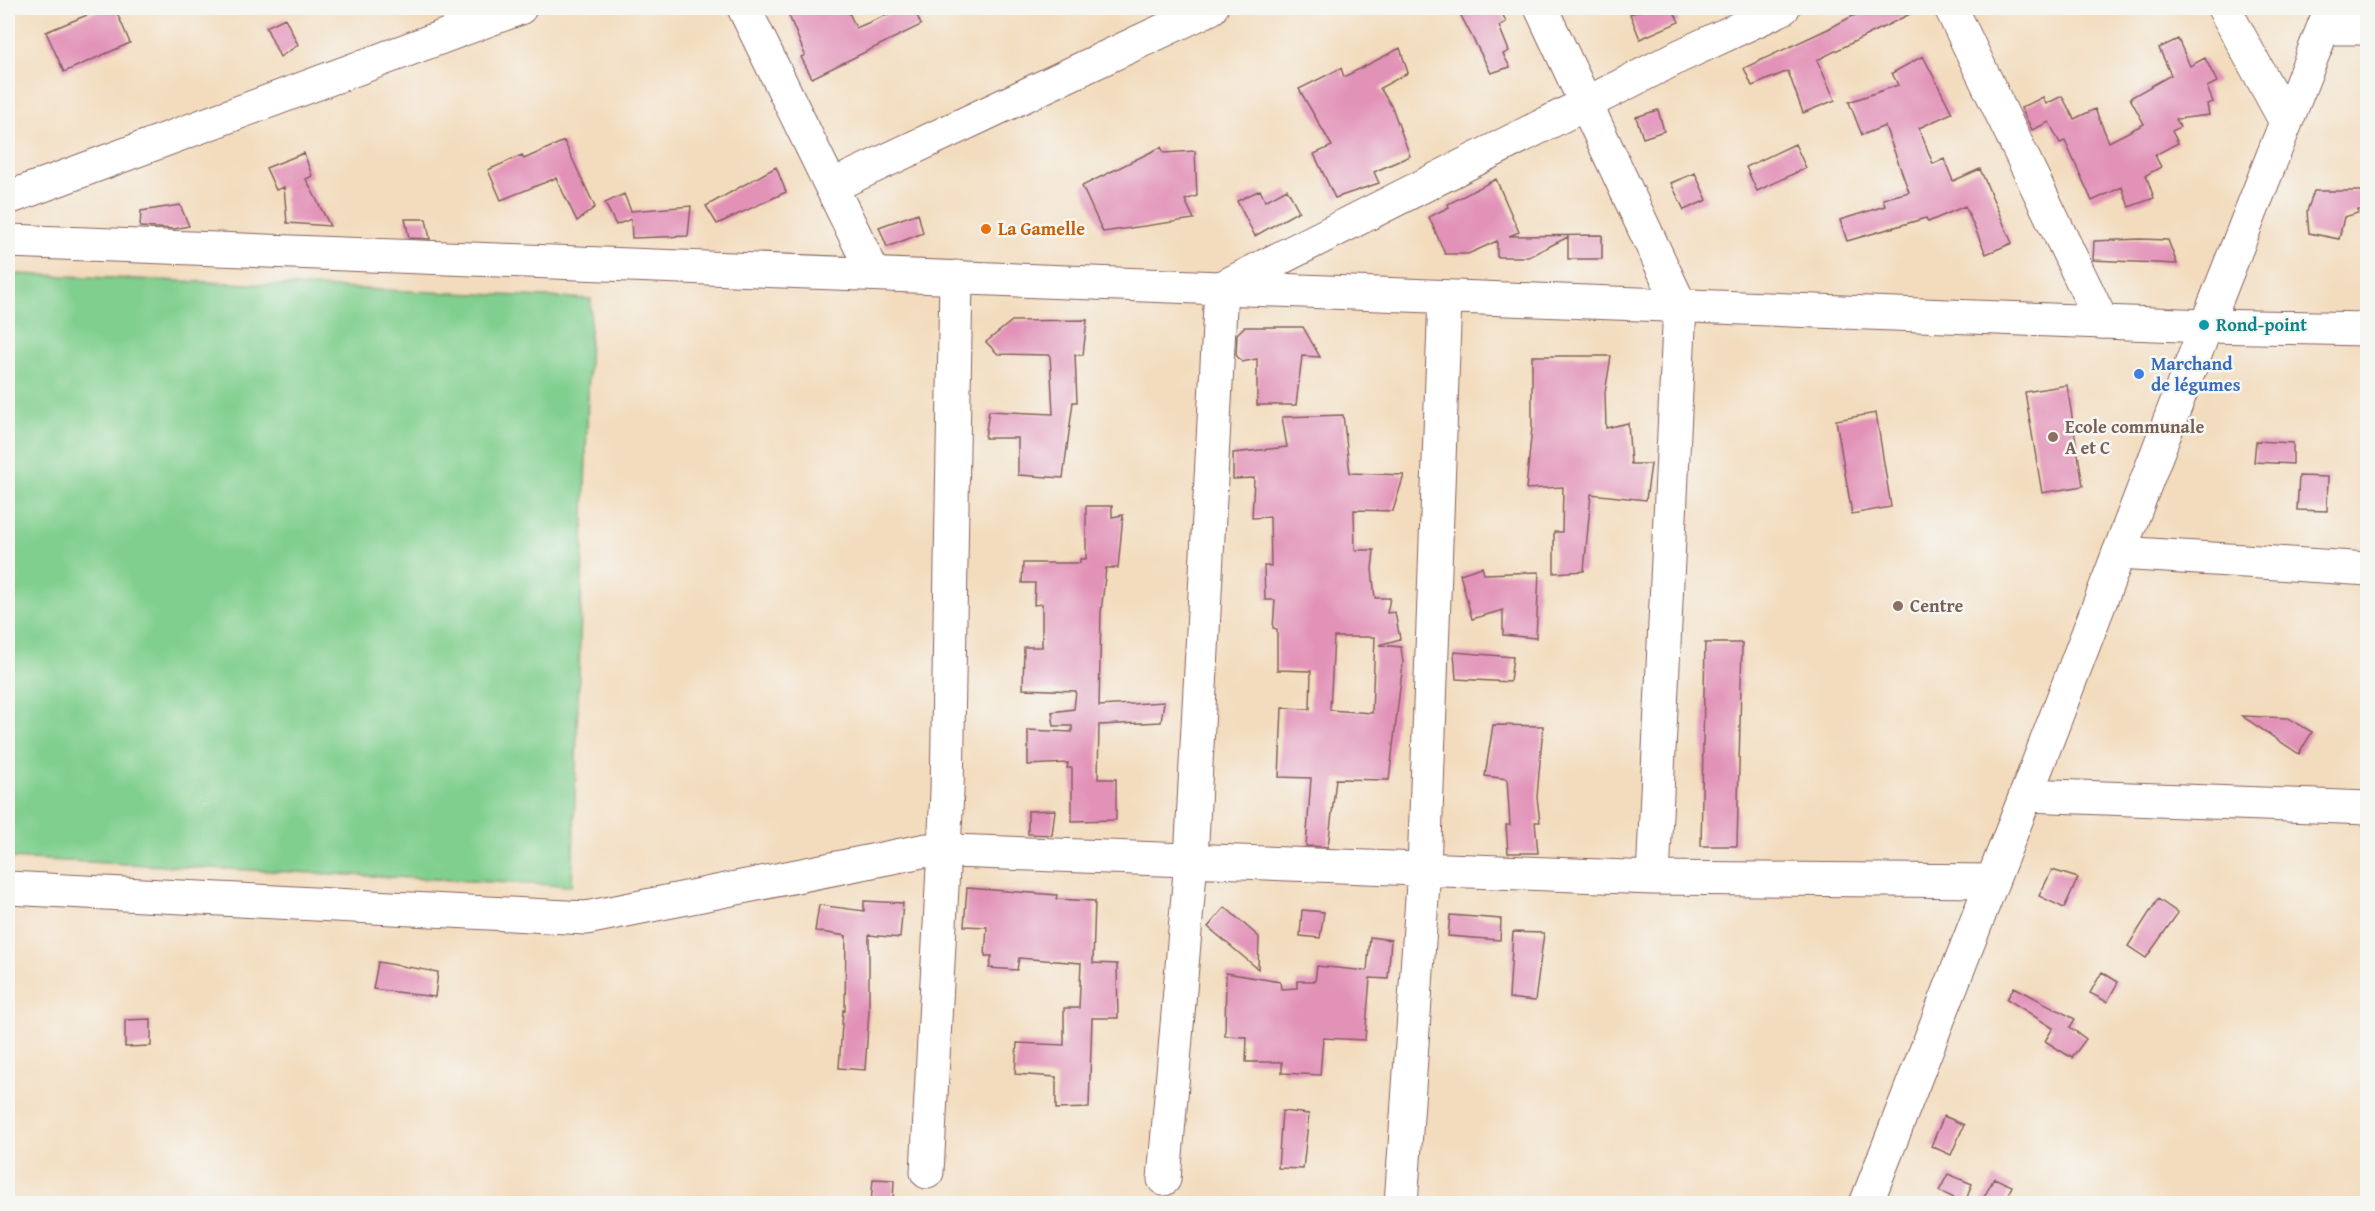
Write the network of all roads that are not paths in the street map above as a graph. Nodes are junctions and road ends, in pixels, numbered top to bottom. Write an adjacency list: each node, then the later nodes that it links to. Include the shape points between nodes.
1 (520, 8): 13 (street)
2 (744, 8): 12 (street)
3 (1211, 8): 12 (street)
4 (1541, 8): 10 (street)
5 (1783, 8): 10 (street)
6 (1951, 8): 20 (street)
7 (2224, 8): 11 (street)
8 (2327, 18): 9 (street); 11 (street)
9 (2367, 28)
10 (1586, 103): 17 (street); 19 (street)
11 (2286, 122): 21 (street)
12 (832, 186): 15 (street)
13 (8, 198)
14 (8, 241): 15 (street)
15 (874, 274): 16 (street)
16 (956, 277): 17 (street); 27 (street)
17 (1221, 288): 18 (street); 28 (street)
18 (1445, 297): 19 (street); 29 (street)
19 (1680, 305): 20 (street); 30 (street)
20 (2102, 322): 21 (street)
21 (2206, 326): 22 (street); 23 (street)
22 (2367, 329)
23 (2119, 553): 24 (street); 25 (street)
24 (2367, 569)
25 (2026, 795): 26 (street); 31 (street)
26 (2367, 808)
27 (944, 851): 28 (street); 32 (street, via 927,850 586,918); 33 (street)
28 (1191, 860): 29 (street); 34 (street)
29 (1424, 869): 30 (street); 35 (street)
30 (1653, 878): 31 (street)
31 (1992, 881): 36 (street)
32 (8, 888)
33 (927, 1172)
34 (1164, 1179)
35 (1401, 1203)
36 (1866, 1203)

